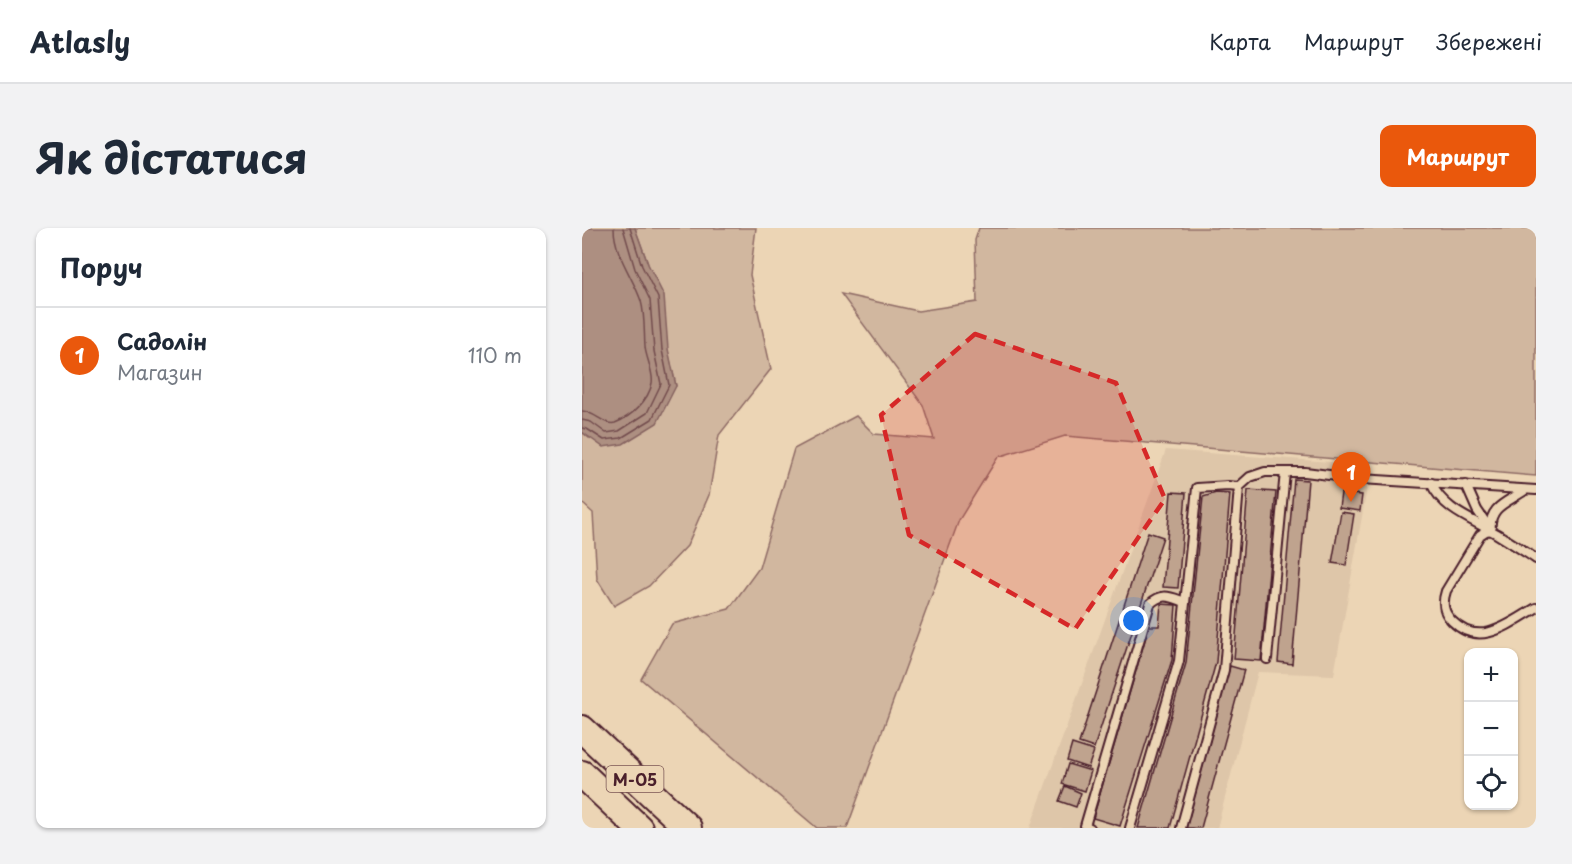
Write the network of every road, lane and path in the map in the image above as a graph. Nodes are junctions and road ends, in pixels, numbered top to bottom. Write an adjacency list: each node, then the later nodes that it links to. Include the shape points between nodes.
1 (1285, 472): 2 (lane); 4 (lane, via 1250,477); 11 (lane)
2 (1431, 483): 3 (lane); 7 (lane, via 1445,504)
3 (1466, 485): 5 (lane); 7 (lane, via 1480,518)
4 (1239, 488): 9 (lane, via 1197,488); 18 (lane, via 1224,670)
5 (1525, 489): 6 (lane); 7 (lane, via 1495,510)
6 (1536, 490)
7 (1491, 530): 8 (lane); 10 (lane, via 1480,535 1451,582 1443,600 1446,614 1465,631 1485,635)
8 (1536, 559)
9 (1185, 602): 14 (lane, via 1158,597 1150,604); 17 (lane, via 1179,661)
10 (1536, 608)
11 (1267, 659)
12 (582, 729): 16 (highway, М-05)
13 (582, 774): 15 (highway, М-05)
14 (1086, 827)
15 (639, 828)
16 (688, 828)
17 (1130, 828)
18 (1181, 828)

